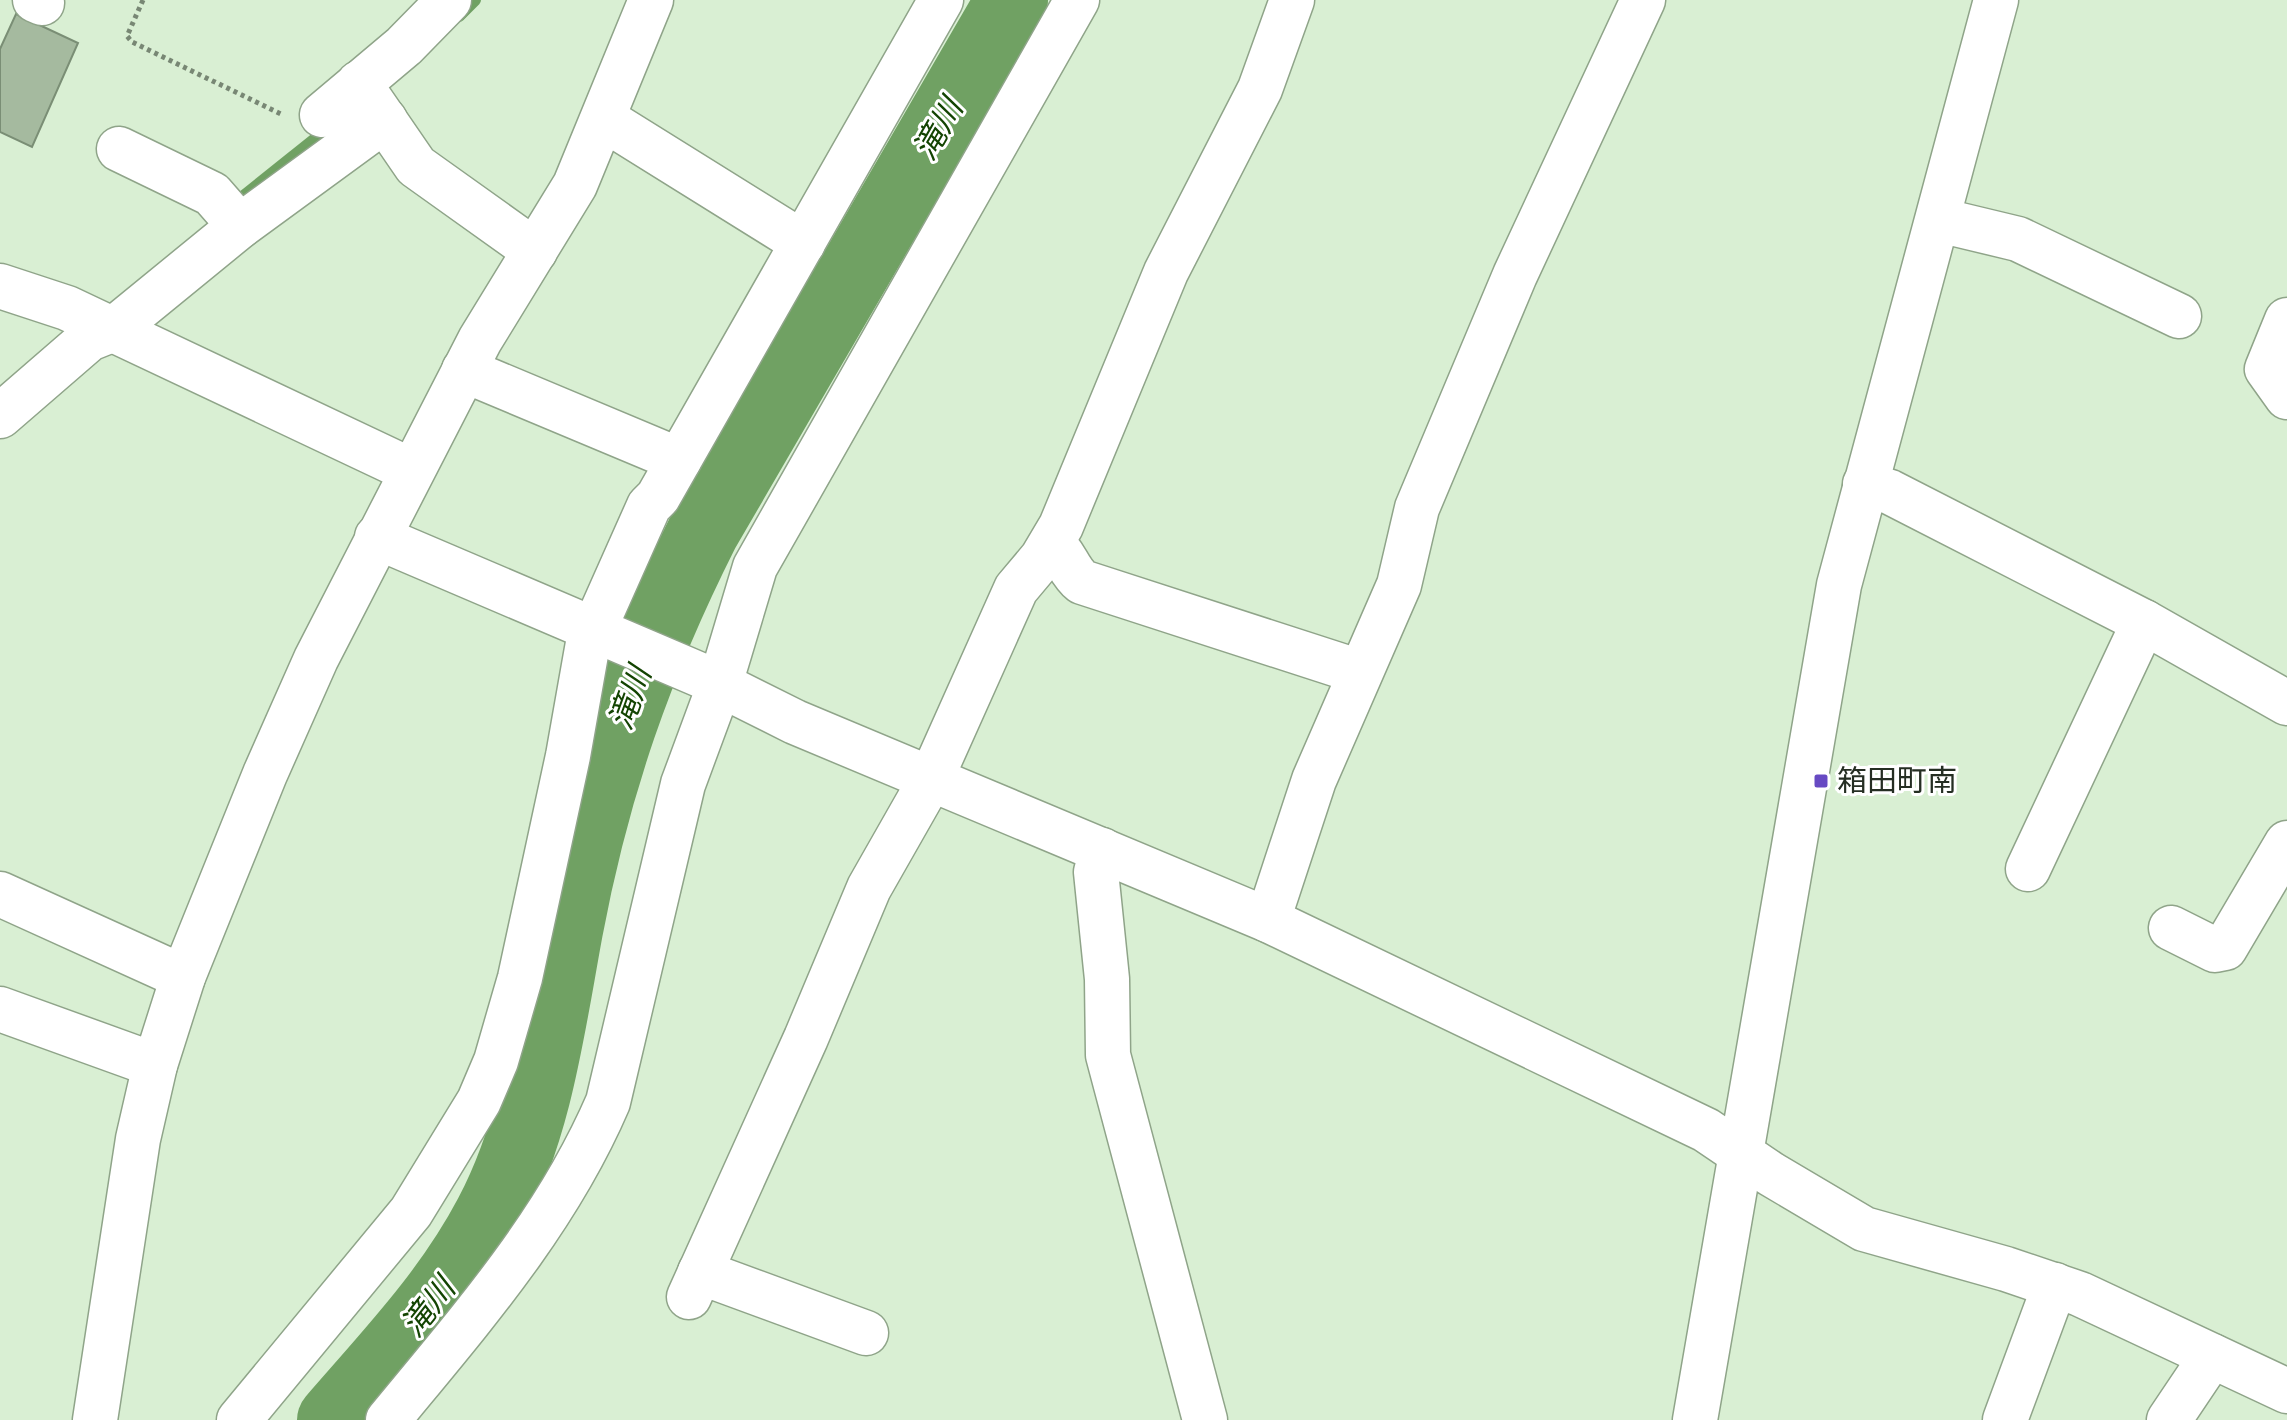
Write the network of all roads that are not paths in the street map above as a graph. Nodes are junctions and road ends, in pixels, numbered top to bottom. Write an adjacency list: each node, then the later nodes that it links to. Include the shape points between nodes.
1 (449, 0): 8 (street, via 404,46)
2 (651, 0): 10 (street)
3 (941, 0): 14 (street)
4 (1077, 0): 31 (street, via 775,528)
5 (1292, 0): 27 (street, via 1260,89 1166,272)
6 (1643, 0): 30 (street, via 1509,289 1417,508 1399,585)
7 (1996, 0): 13 (street)
8 (371, 99): 9 (street); 12 (street); 15 (street, via 416,166)
9 (322, 115)
10 (604, 119): 14 (street); 15 (street, via 575,185)
11 (119, 149): 12 (street, via 212,194)
12 (231, 215): 19 (street)
13 (1939, 220): 17 (street, via 2018,239); 25 (street)
14 (803, 243): 23 (street)
15 (535, 251): 20 (street)
16 (0, 287): 19 (street)
17 (2179, 316)
18 (2287, 320): 21 (street, via 2267,369)
19 (114, 329): 22 (street, via 89,339); 24 (street)
20 (464, 370): 23 (street); 24 (street)
21 (2287, 397)
22 (0, 416)
23 (679, 460): 29 (street, via 649,506)
24 (410, 470): 26 (street)
25 (1865, 484): 28 (street); 43 (street, via 1839,585)
26 (377, 537): 29 (street); 40 (street, via 265,774)
27 (1052, 543): 30 (street, via 1082,582); 33 (street, via 1016,589)
28 (2144, 622): 32 (street); 36 (street)
29 (600, 633): 31 (street); 49 (street, via 585,661 517,990 479,1101 411,1212)
30 (1360, 672): 38 (street, via 1304,804)
31 (712, 681): 33 (street); 50 (street, via 608,1102 590,1144 545,1224)
32 (2287, 703)
33 (931, 779): 35 (street); 45 (street, via 869,888 694,1284)
34 (2287, 843): 39 (street, via 2225,948 2215,950)
35 (1102, 850): 38 (street); 51 (street, via 1096,872 1108,1055)
36 (2028, 869)
37 (0, 894): 40 (street)
38 (1268, 920): 43 (street, via 1706,1130)
39 (2171, 928)
40 (183, 977): 42 (street)
41 (0, 1009): 42 (street)
42 (155, 1065): 48 (street, via 129,1188)
43 (1741, 1153): 44 (street, via 1864,1229); 52 (street)
44 (2055, 1285): 46 (street); 53 (street)
45 (866, 1333)
46 (2212, 1356): 47 (street); 54 (street)
47 (2287, 1391)
48 (95, 1420)
49 (239, 1420)
50 (388, 1420)
51 (1205, 1420)
52 (1695, 1420)
53 (2005, 1420)
54 (2169, 1420)

